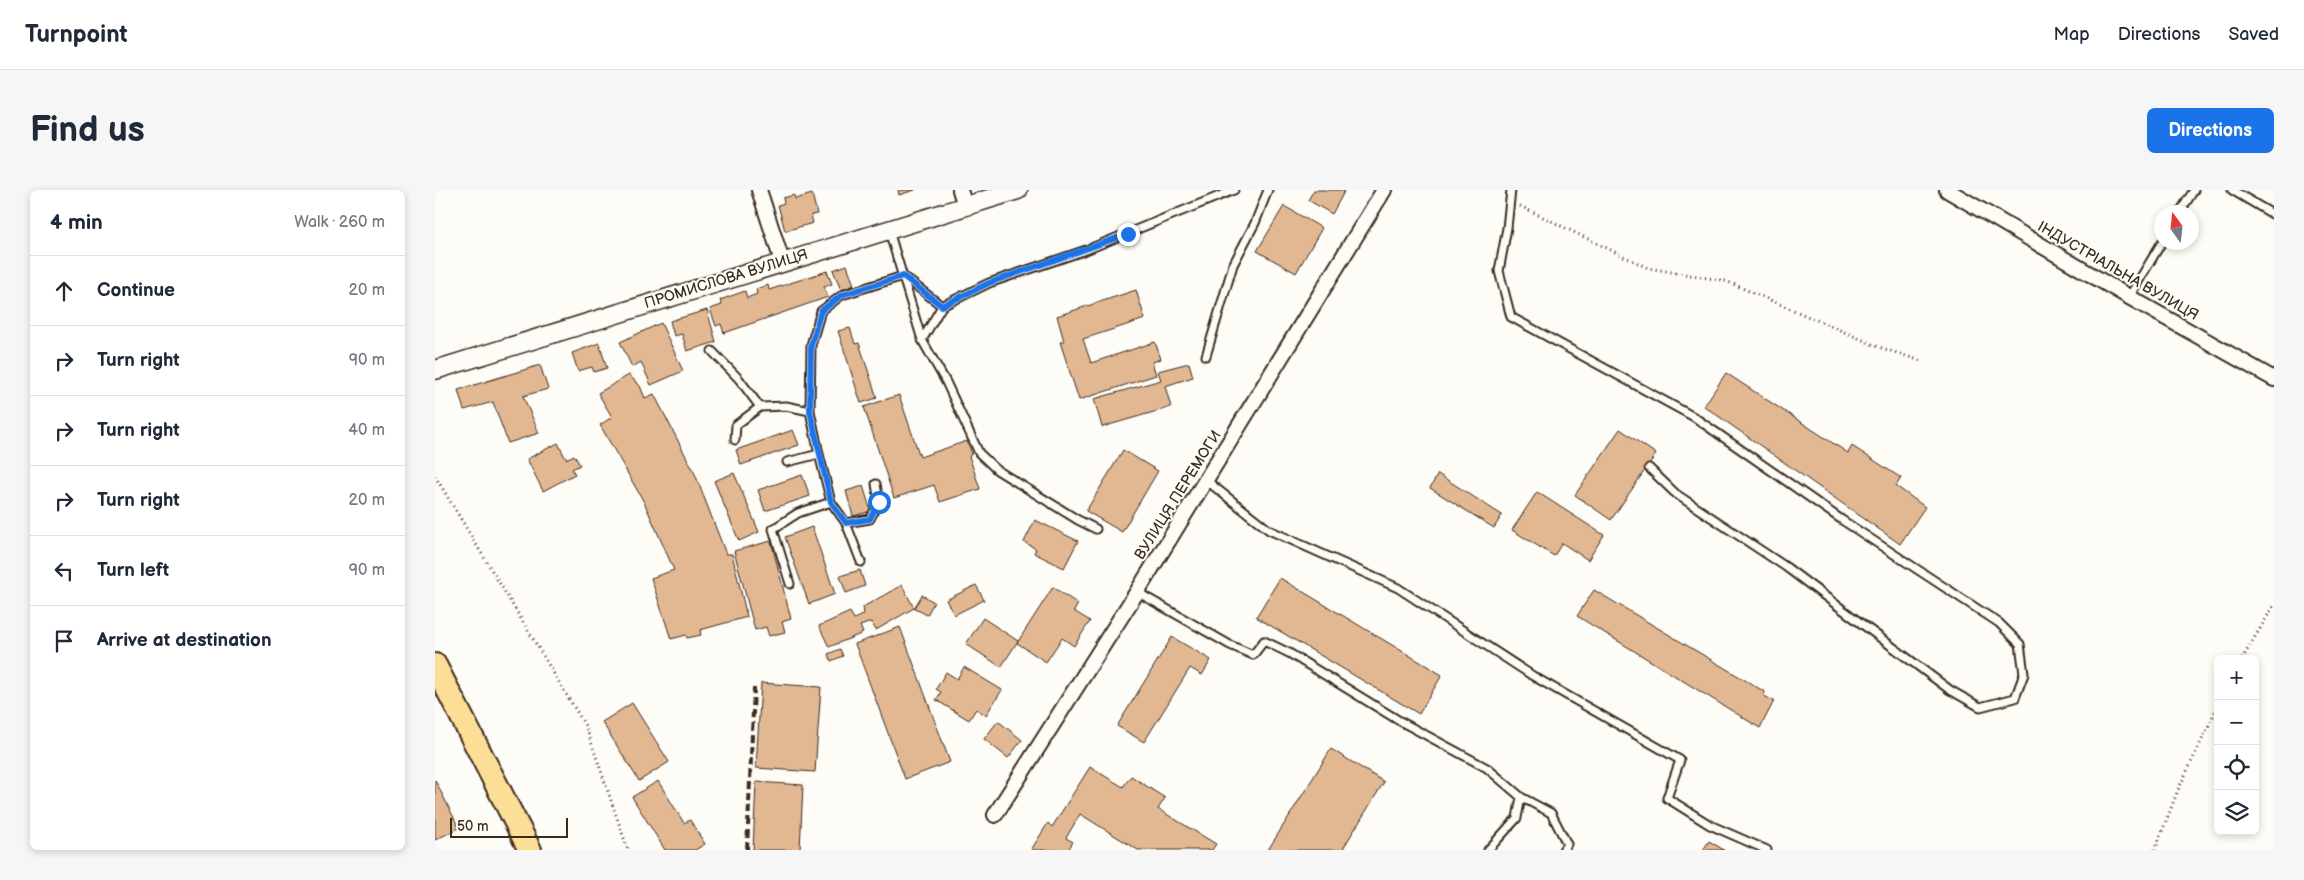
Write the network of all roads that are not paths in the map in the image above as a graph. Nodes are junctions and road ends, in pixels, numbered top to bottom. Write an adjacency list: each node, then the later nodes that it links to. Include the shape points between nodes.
1 (759, 190): 15 (street)
2 (1018, 190): 10 (street, ПРОМИСЛОВА ВУЛИЦЯ)
3 (1234, 190): 18 (lane, via 1086,250 989,283)
4 (1268, 190): 21 (lane, via 1233,265)
5 (1384, 190): 30 (street, ВУЛИЦЯ ПЕРЕМОГИ)
6 (1511, 190): 29 (lane, via 1499,271 1511,317 1694,417 1842,520 1999,623 2020,644 2024,674 2015,698 1980,707 1950,690 1786,567 1676,494)
7 (1947, 190): 17 (street, ІНДУСТРІАЛЬНА ВУЛИЦЯ)
8 (2194, 190): 11 (lane)
9 (2232, 190): 12 (lane)
10 (962, 198): 13 (street, ПРОМИСЛОВА ВУЛИЦЯ)
11 (2184, 205)
12 (2274, 215)
13 (889, 230): 15 (street, ПРОМИСЛОВА ВУЛИЦЯ); 16 (lane)
14 (2157, 250): 17 (lane)
15 (782, 261): 22 (street, ПРОМИСЛОВА ВУЛИЦЯ)
16 (903, 276): 18 (lane); 19 (lane); 25 (lane, via 842,295 821,311 811,345)
17 (2129, 298): 23 (street, ІНДУСТРІАЛЬНА ВУЛИЦЯ)
18 (942, 306): 19 (lane)
19 (922, 340): 34 (lane, via 979,452 997,470)
20 (712, 352): 24 (lane, via 739,379)
21 (1206, 356)
22 (435, 370)
23 (2274, 380)
24 (760, 407): 25 (lane, via 786,406); 26 (lane, via 736,425)
25 (810, 411): 27 (lane)
26 (735, 440)
27 (819, 454): 28 (lane); 32 (lane)
28 (787, 462)
29 (1649, 468)
30 (1207, 481): 37 (street, ВУЛИЦЯ ПЕРЕМОГИ); 44 (lane, via 1269,530 1397,588 1533,676 1680,760 1667,798 1710,826)
31 (876, 484): 33 (lane, via 879,502 870,519)
32 (831, 502): 33 (lane); 36 (lane, via 798,513 773,529)
33 (846, 523): 35 (lane)
34 (1096, 529)
35 (861, 562)
36 (790, 584)
37 (1137, 592): 39 (lane, via 1230,645 1253,654 1263,641 1289,653 1398,720 1487,768); 40 (street, ВУЛИЦЯ ПЕРЕМОГИ)
38 (435, 665): 41 (main road)
39 (1521, 796): 42 (lane, via 1517,818); 43 (lane, via 1551,813 1567,844)
40 (995, 814)
41 (530, 850)
42 (1489, 850)
43 (1563, 850)
44 (1767, 850)

